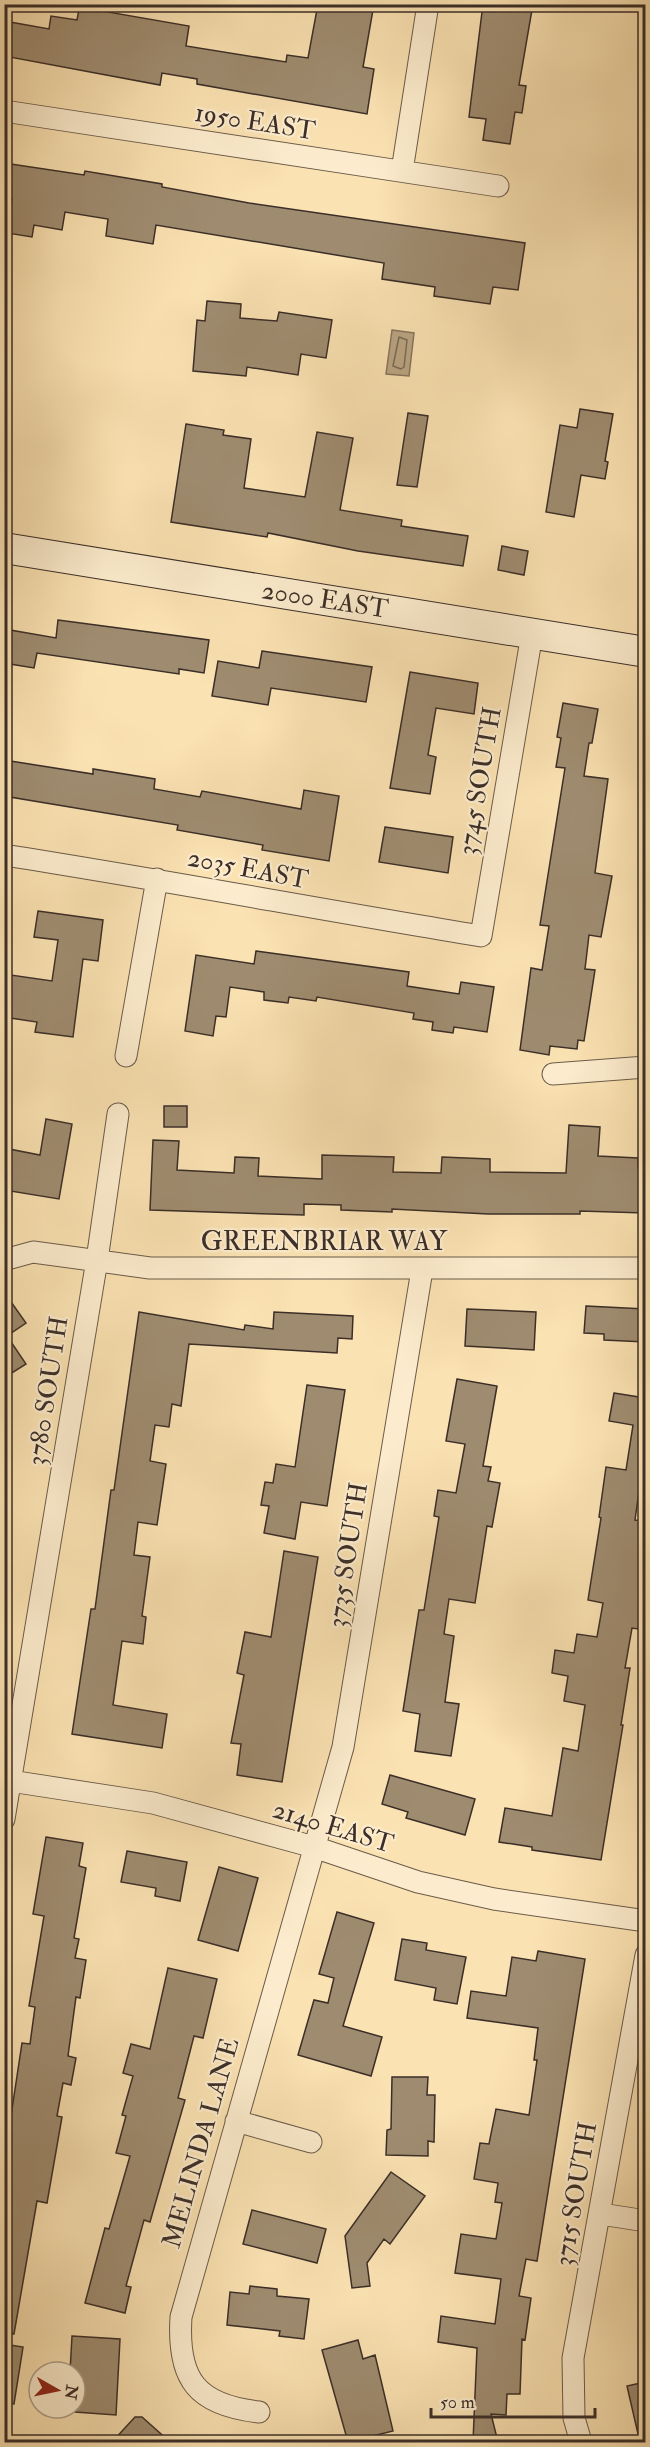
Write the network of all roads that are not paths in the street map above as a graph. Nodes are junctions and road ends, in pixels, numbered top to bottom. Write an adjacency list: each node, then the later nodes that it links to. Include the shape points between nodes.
1 (428, 4): 3 (street)
2 (4, 111): 3 (street, 1950 EAST)
3 (402, 171): 4 (street, 1950 EAST)
4 (498, 186)
5 (4, 548): 6 (street, 2000 EAST)
6 (532, 634): 7 (street, 2000 EAST); 10 (street, 3745 SOUTH)
7 (645, 652)
8 (4, 855): 9 (street, 2035 EAST)
9 (157, 879): 10 (street, 2035 EAST); 11 (street)
10 (481, 936)
11 (126, 1056)
12 (645, 1067): 13 (street)
13 (553, 1074)
14 (118, 1114): 16 (street, 3780 SOUTH)
15 (4, 1260): 16 (street, GREENBRIAR WAY, via 33,1252)
16 (97, 1260): 18 (street, GREENBRIAR WAY, via 150,1268); 19 (street, 3780 SOUTH)
17 (645, 1269): 18 (street, GREENBRIAR WAY)
18 (422, 1270): 21 (street, 3735 SOUTH, via 343,1747)
19 (8, 1780): 20 (street, 3780 SOUTH); 21 (street, 2140 EAST, via 153,1803)
20 (4, 1819)
21 (314, 1847): 22 (street, 2140 EAST, via 429,1885 494,1899); 24 (street, MELINDA LANE)
22 (645, 1920)
23 (645, 1956): 26 (street, 3715 SOUTH)
24 (236, 2121): 25 (street); 28 (street, MELINDA LANE, via 183,2305 181,2340 191,2380 206,2396 230,2409)
25 (311, 2142)
26 (601, 2214): 27 (street); 29 (street, 3715 SOUTH, via 573,2358 574,2418)
27 (645, 2221)
28 (259, 2412)
29 (581, 2442)

